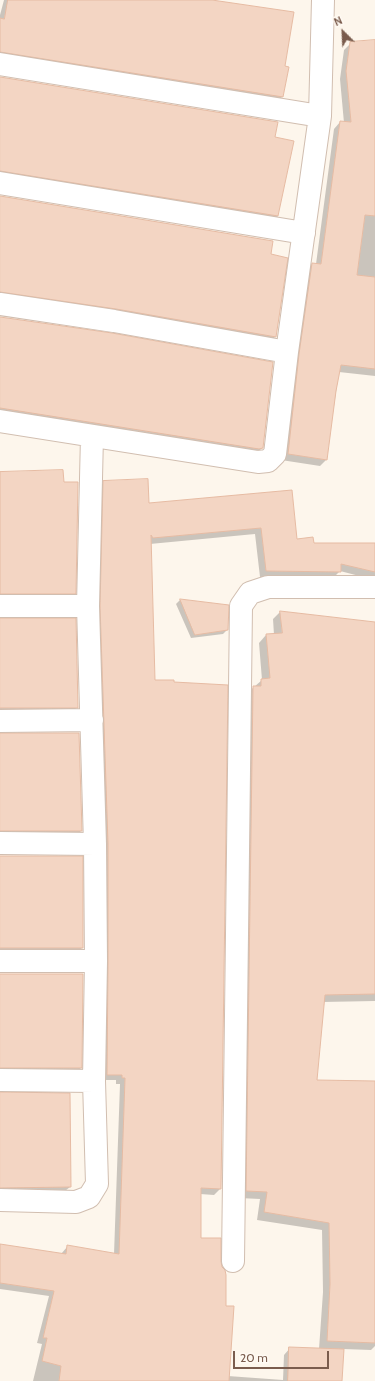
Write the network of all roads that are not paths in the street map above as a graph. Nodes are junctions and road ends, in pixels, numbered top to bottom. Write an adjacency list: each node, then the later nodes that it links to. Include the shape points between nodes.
1 (323, 0): 3 (street)
2 (0, 64): 3 (street)
3 (320, 116): 5 (street)
4 (0, 183): 5 (street)
5 (304, 233): 7 (street)
6 (0, 304): 7 (street, via 114,321)
7 (287, 352): 9 (street, via 275,454 268,461 258,462)
8 (0, 421): 9 (street)
9 (92, 436): 12 (street)
10 (375, 587): 22 (street, via 268,587 250,593 241,606)
11 (0, 606): 12 (street)
12 (88, 606): 13 (street)
13 (92, 720): 14 (street); 16 (street)
14 (0, 721)
15 (0, 843): 16 (street)
16 (95, 844): 18 (street)
17 (0, 961): 18 (street)
18 (96, 961): 20 (street)
19 (0, 1080): 20 (street)
20 (94, 1081): 21 (street, via 97,1184 90,1197 76,1202)
21 (0, 1200)
22 (233, 1261)

